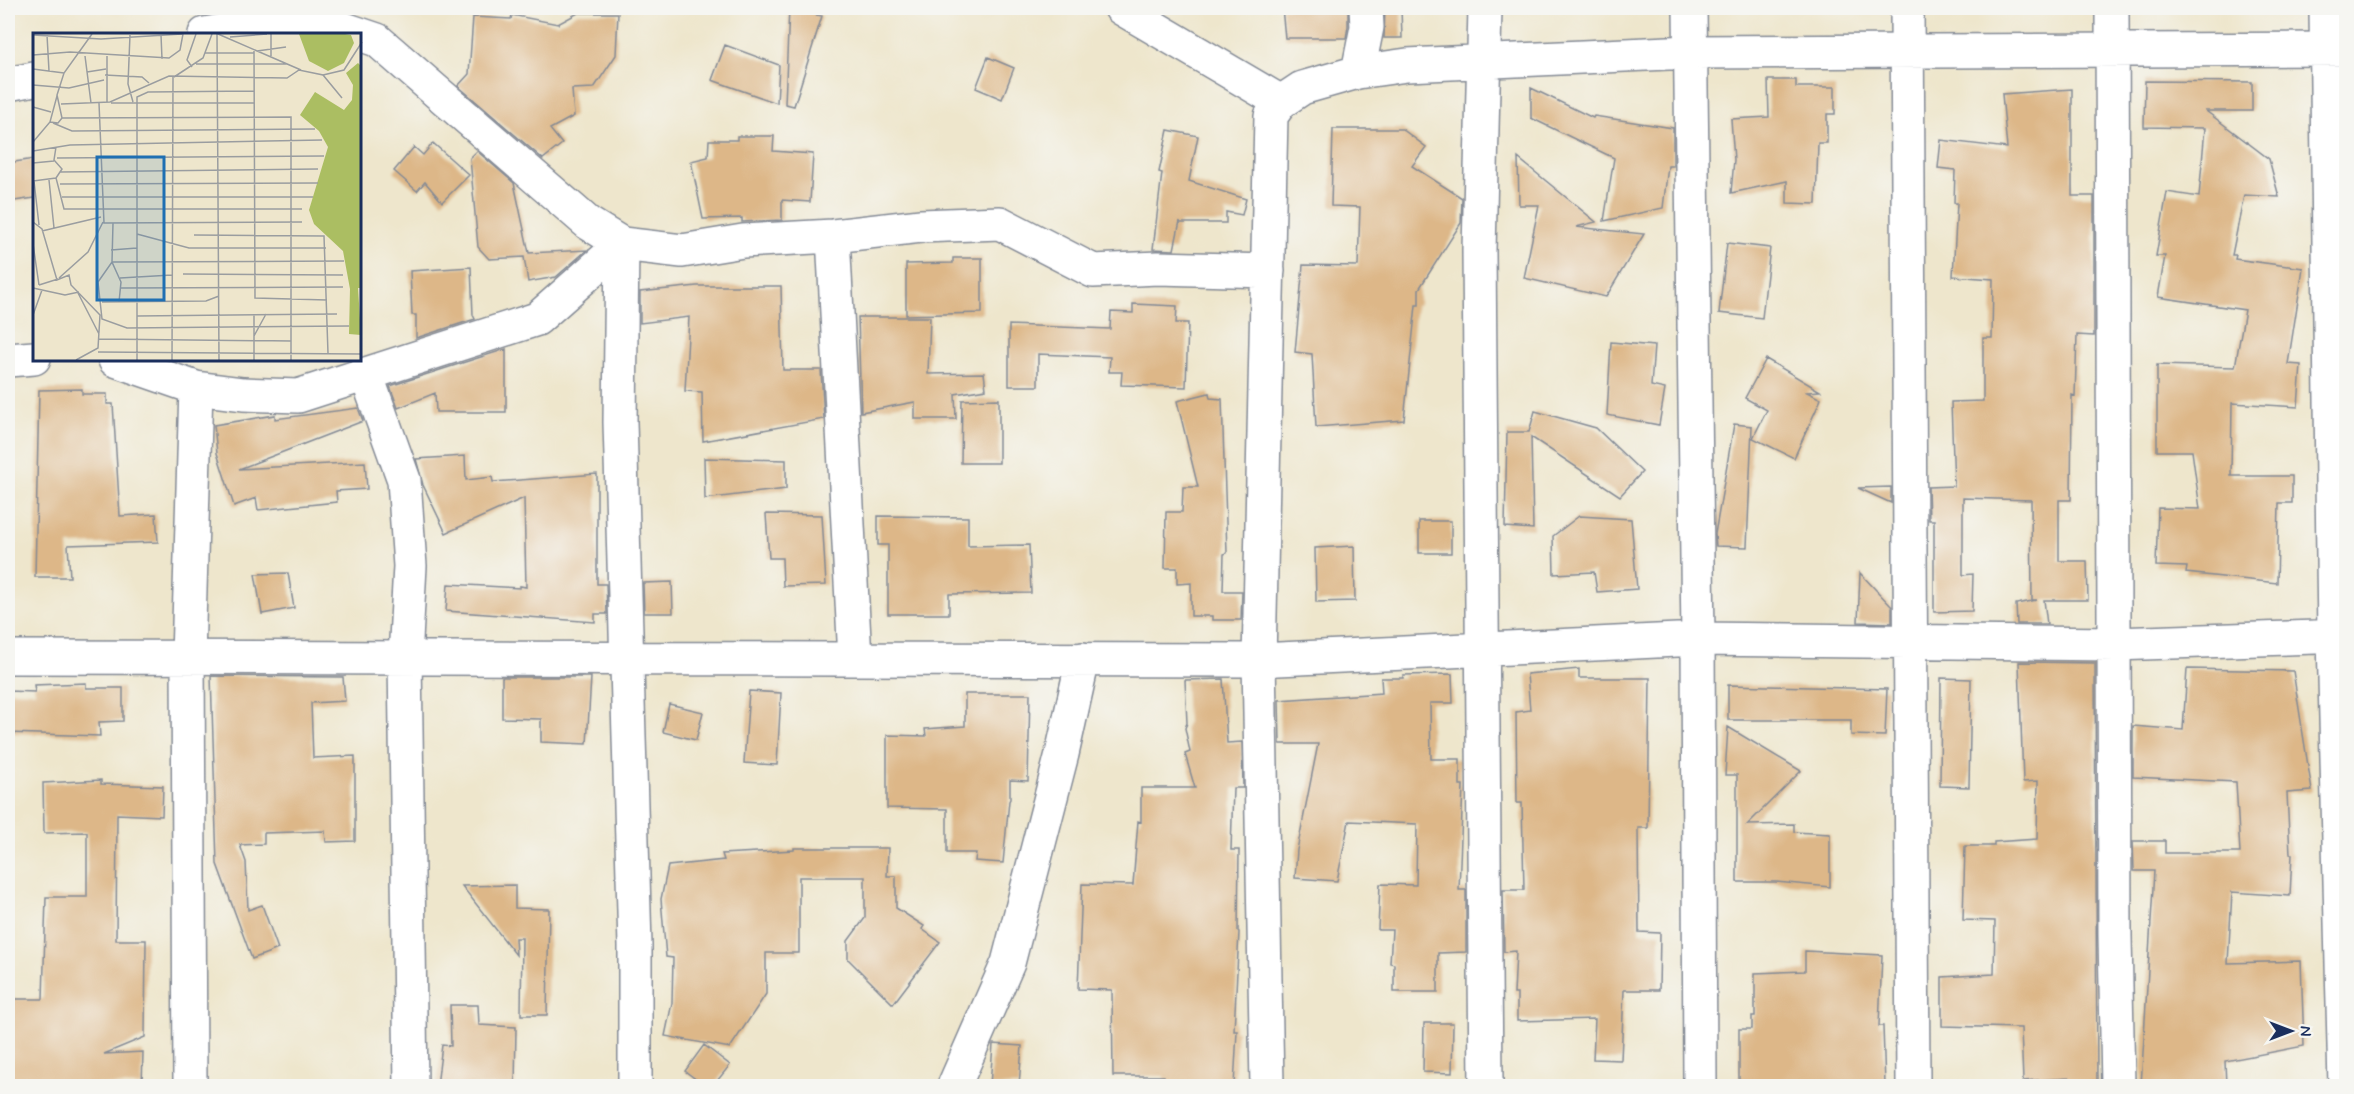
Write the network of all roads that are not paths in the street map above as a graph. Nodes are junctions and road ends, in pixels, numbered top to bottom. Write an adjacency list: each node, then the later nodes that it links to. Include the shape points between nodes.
1 (1121, 8): 19 (street)
2 (1366, 8): 16 (street, via 1367,27)
3 (1485, 8): 15 (street)
4 (1690, 8): 13 (street)
5 (1907, 8): 14 (street)
6 (2112, 8): 11 (street)
7 (2326, 8): 12 (street)
8 (211, 33): 9 (street, via 306,16)
9 (356, 33)
10 (362, 35): 21 (street, via 377,40 588,223)
11 (2113, 48): 12 (street); 14 (street); 31 (street)
12 (2336, 49): 28 (street)
13 (1690, 52): 14 (street); 15 (street); 29 (street)
14 (1907, 52): 30 (street)
15 (1485, 62): 16 (street, via 1407,65); 32 (street, via 1479,250)
16 (1358, 72): 19 (street, via 1302,88)
17 (33, 79): 18 (street)
18 (8, 84)
19 (1281, 102): 22 (street, via 1271,116)
20 (833, 236): 21 (street, via 743,241 682,251); 22 (street, via 921,226 1000,223 1093,272 1158,268); 37 (street)
21 (622, 244): 26 (street, via 537,319); 36 (street, via 620,422)
22 (1268, 271): 39 (street)
23 (33, 358): 24 (street)
24 (8, 360)
25 (121, 362): 27 (street)
26 (366, 374): 27 (street, via 298,396); 35 (street, via 404,480 410,566)
27 (196, 388): 34 (street)
28 (2340, 636): 31 (street); 49 (street)
29 (1698, 639): 30 (street); 32 (street); 46 (street)
30 (1910, 643): 31 (street); 47 (street)
31 (2115, 644): 48 (street)
32 (1482, 651): 39 (street); 45 (street)
33 (8, 657): 34 (street)
34 (188, 657): 35 (street); 40 (street)
35 (405, 658): 36 (street); 41 (street)
36 (625, 658): 37 (street); 42 (street, via 635,946)
37 (855, 659): 38 (street)
38 (1083, 659): 39 (street); 43 (street, via 1008,963)
39 (1260, 660): 44 (street)
40 (190, 1086)
41 (411, 1086)
42 (635, 1086)
43 (954, 1086)
44 (1267, 1086)
45 (1486, 1086)
46 (1700, 1086)
47 (1912, 1086)
48 (2118, 1086)
49 (2345, 1086)

